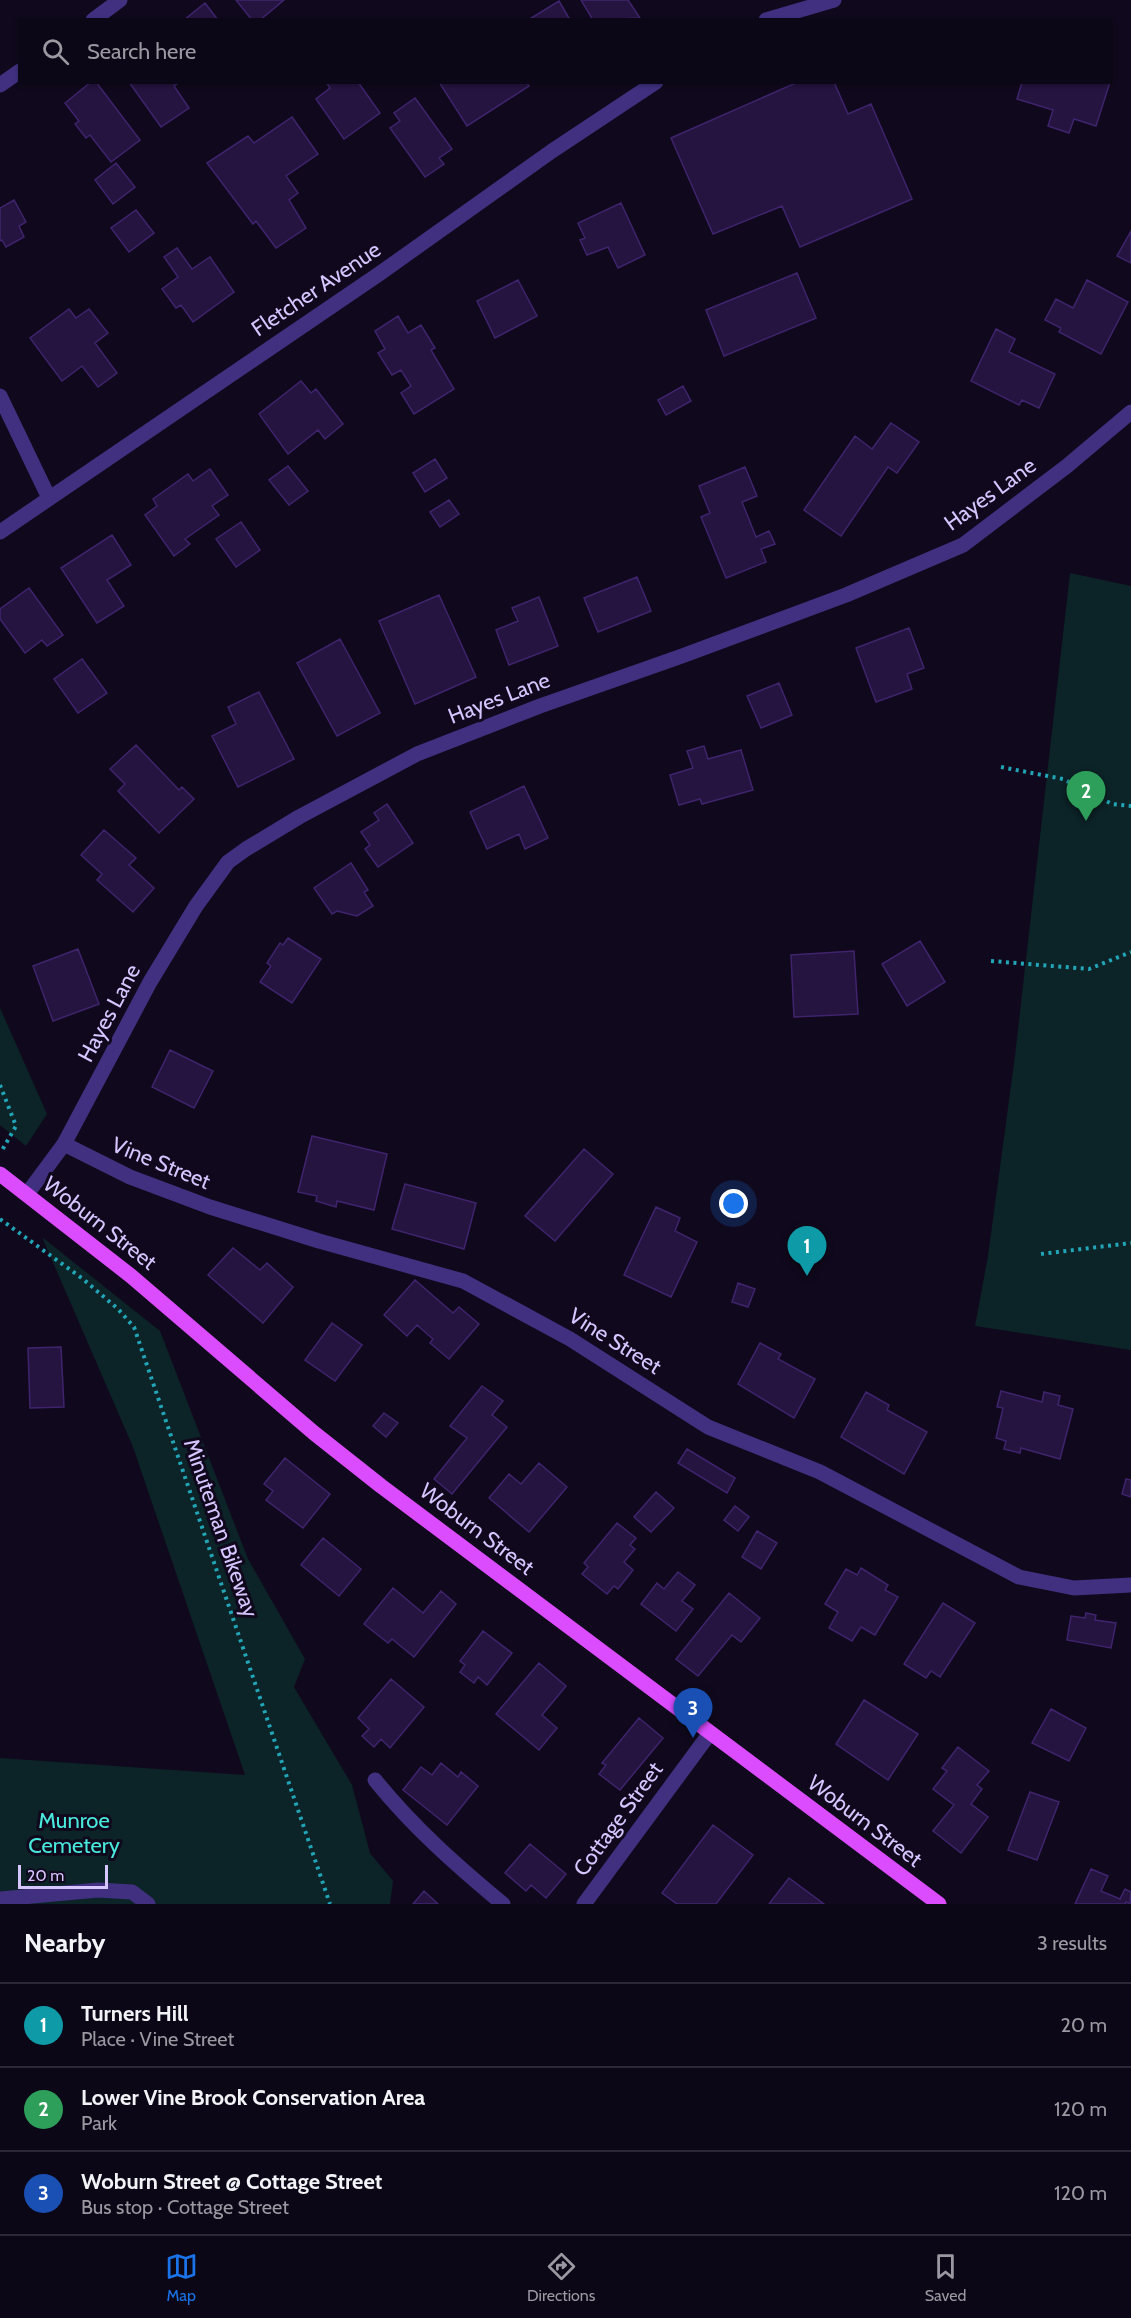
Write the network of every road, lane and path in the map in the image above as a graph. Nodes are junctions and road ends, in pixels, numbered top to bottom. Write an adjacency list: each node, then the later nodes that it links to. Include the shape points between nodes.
1 (120, 0): 3 (street)
2 (834, 0): 4 (street)
3 (96, 18)
4 (773, 18)
5 (18, 72): 7 (street)
6 (653, 84): 10 (street, Fletcher Avenue)
7 (0, 85)
8 (0, 396): 10 (street)
9 (1131, 412): 17 (street, Hayes Lane, via 963,545 846,595 417,754 246,849 228,862 186,922)
10 (49, 498): 11 (street, Fletcher Avenue)
11 (0, 532)
12 (1001, 767): 13 (path, via 1063,778 1112,804)
13 (1131, 806)
14 (1131, 952): 15 (path, via 1089,969)
15 (991, 961)
16 (0, 1085): 18 (path, via 16,1126)
17 (64, 1144): 20 (street, Hayes Lane); 24 (street, Vine Street, via 130,1177 210,1207 463,1281 570,1339 700,1422 820,1472 1019,1576 1074,1588)
18 (0, 1154)
19 (0, 1174): 20 (main road, Woburn Street)
20 (27, 1194): 25 (main road, Woburn Street, via 132,1276 314,1433)
21 (0, 1219): 29 (path, Minuteman Bikeway, via 83,1279 134,1327)
22 (1131, 1243): 23 (path)
23 (1041, 1254)
24 (1131, 1586)
25 (710, 1732): 31 (street, Cottage Street); 32 (main road, Woburn Street)
26 (375, 1780): 30 (street, via 432,1844)
27 (0, 1899): 28 (street, via 98,1890 132,1892)
28 (148, 1904)
29 (330, 1904)
30 (503, 1904)
31 (584, 1904)
32 (939, 1904)

